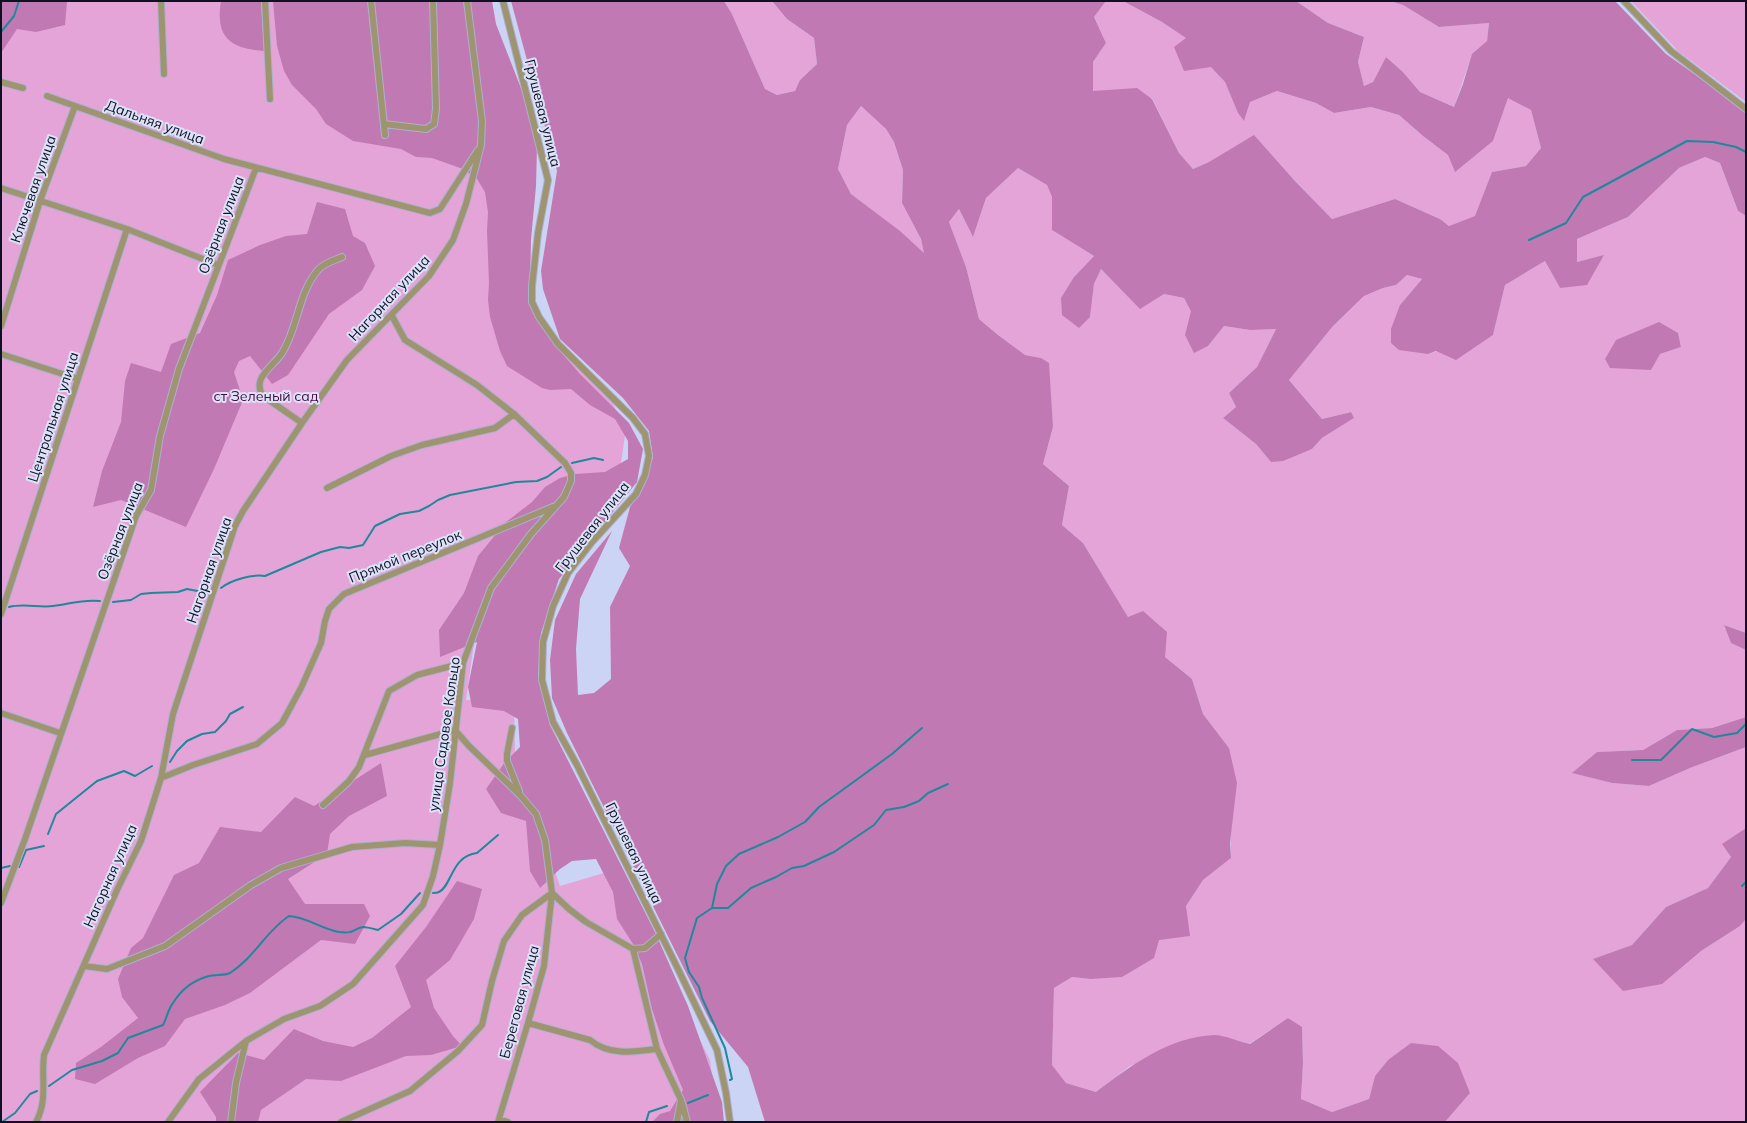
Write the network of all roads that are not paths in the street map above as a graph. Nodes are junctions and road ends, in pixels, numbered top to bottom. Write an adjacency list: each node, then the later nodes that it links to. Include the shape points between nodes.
1 (161, 1): 8 (street)
2 (265, 1): 12 (street)
3 (371, 1): 15 (street)
4 (433, 1): 15 (street, via 436,109 434,124 426,129)
5 (467, 1): 17 (street, Нагорная улица, via 482,121)
6 (503, 1): 45 (street, Грушевая улица, via 548,180 538,233 532,302 558,344 633,418 645,434 649,456 645,475 636,494 592,542 568,573 556,599 543,642 542,680 554,722)
7 (1624, 1): 14 (street, via 1671,51)
8 (164, 74)
9 (1, 82): 10 (street)
10 (23, 88)
11 (48, 96): 13 (street, Дальняя улица)
12 (270, 99)
13 (75, 106): 18 (street, Дальняя улица, via 224,160); 20 (street, Ключевая улица)
14 (1746, 109)
15 (384, 124): 16 (street)
16 (385, 135)
17 (481, 145): 18 (street, Дальняя улица, via 440,209 430,213); 24 (street, Нагорная улица, via 466,204 453,240 429,276)
18 (256, 168): 23 (street, Озёрная улица)
19 (1, 188): 20 (street)
20 (40, 201): 21 (street); 25 (street, Ключевая улица)
21 (127, 229): 23 (street); 27 (street, Центральная улица)
22 (342, 257): 29 (street, via 319,268 298,309 292,332 282,353 259,383 259,390 263,396)
23 (218, 265): 37 (street, Озёрная улица, via 173,388 160,436 151,490 136,516)
24 (392, 316): 28 (street, улица Садовое Кольцо, via 405,340 477,385); 29 (street, Нагорная улица, via 347,360)
25 (1, 326)
26 (1, 354): 27 (street)
27 (78, 379): 32 (street, Центральная улица)
28 (514, 414): 30 (street, via 495,428 422,445 391,456); 31 (street, улица Садовое Кольцо, via 556,453 571,473 572,481 564,497)
29 (302, 423): 39 (street, Нагорная улица, via 235,526 173,714)
30 (327, 488)
31 (555, 506): 33 (street, улица Садовое Кольцо, via 491,588); 39 (street, Прямой переулок, via 344,594 329,608 321,643 282,723 258,744)
32 (1, 614)
33 (463, 663): 36 (street, улица Садовое Кольцо); 38 (street, via 417,675 389,691)
34 (1, 713): 37 (street)
35 (512, 728): 40 (street, via 507,761)
36 (455, 730): 38 (street); 40 (street, Береговая улица); 42 (street, улица Садовое Кольцо)
37 (60, 733): 44 (street, Озёрная улица)
38 (365, 756): 41 (street, via 349,782)
39 (162, 778): 47 (street, Нагорная улица, via 141,841)
40 (520, 795): 43 (street, Береговая улица, via 536,814 545,840)
41 (323, 805)
42 (440, 845): 47 (street, via 405,843 352,847 281,868 251,885 165,946 106,969); 49 (street, улица Садовое Кольцо, via 423,905 353,984 320,1006 284,1019)
43 (552, 893): 46 (street, via 586,922); 48 (street, Береговая улица, via 544,966); 56 (street, via 522,915 504,941 482,1025 458,1051 410,1091)
44 (1, 903)
45 (661, 934): 46 (street, via 645,948); 60 (street, Грушевая улица, via 717,1050)
46 (632, 949): 50 (street)
47 (84, 966): 53 (street, Нагорная улица, via 44,1055 43,1106)
48 (528, 1023): 50 (street, via 590,1040 598,1046 619,1052); 52 (street, Береговая улица)
49 (246, 1041): 54 (street, улица Садовое Кольцо, via 199,1079); 55 (street, via 236,1083)
50 (657, 1049): 51 (street)
51 (681, 1100): 58 (street); 59 (street)
52 (498, 1120): 57 (street)
53 (36, 1122)
54 (168, 1122)
55 (231, 1122)
56 (342, 1122)
57 (508, 1122)
58 (677, 1122)
59 (687, 1122)
60 (730, 1122)

